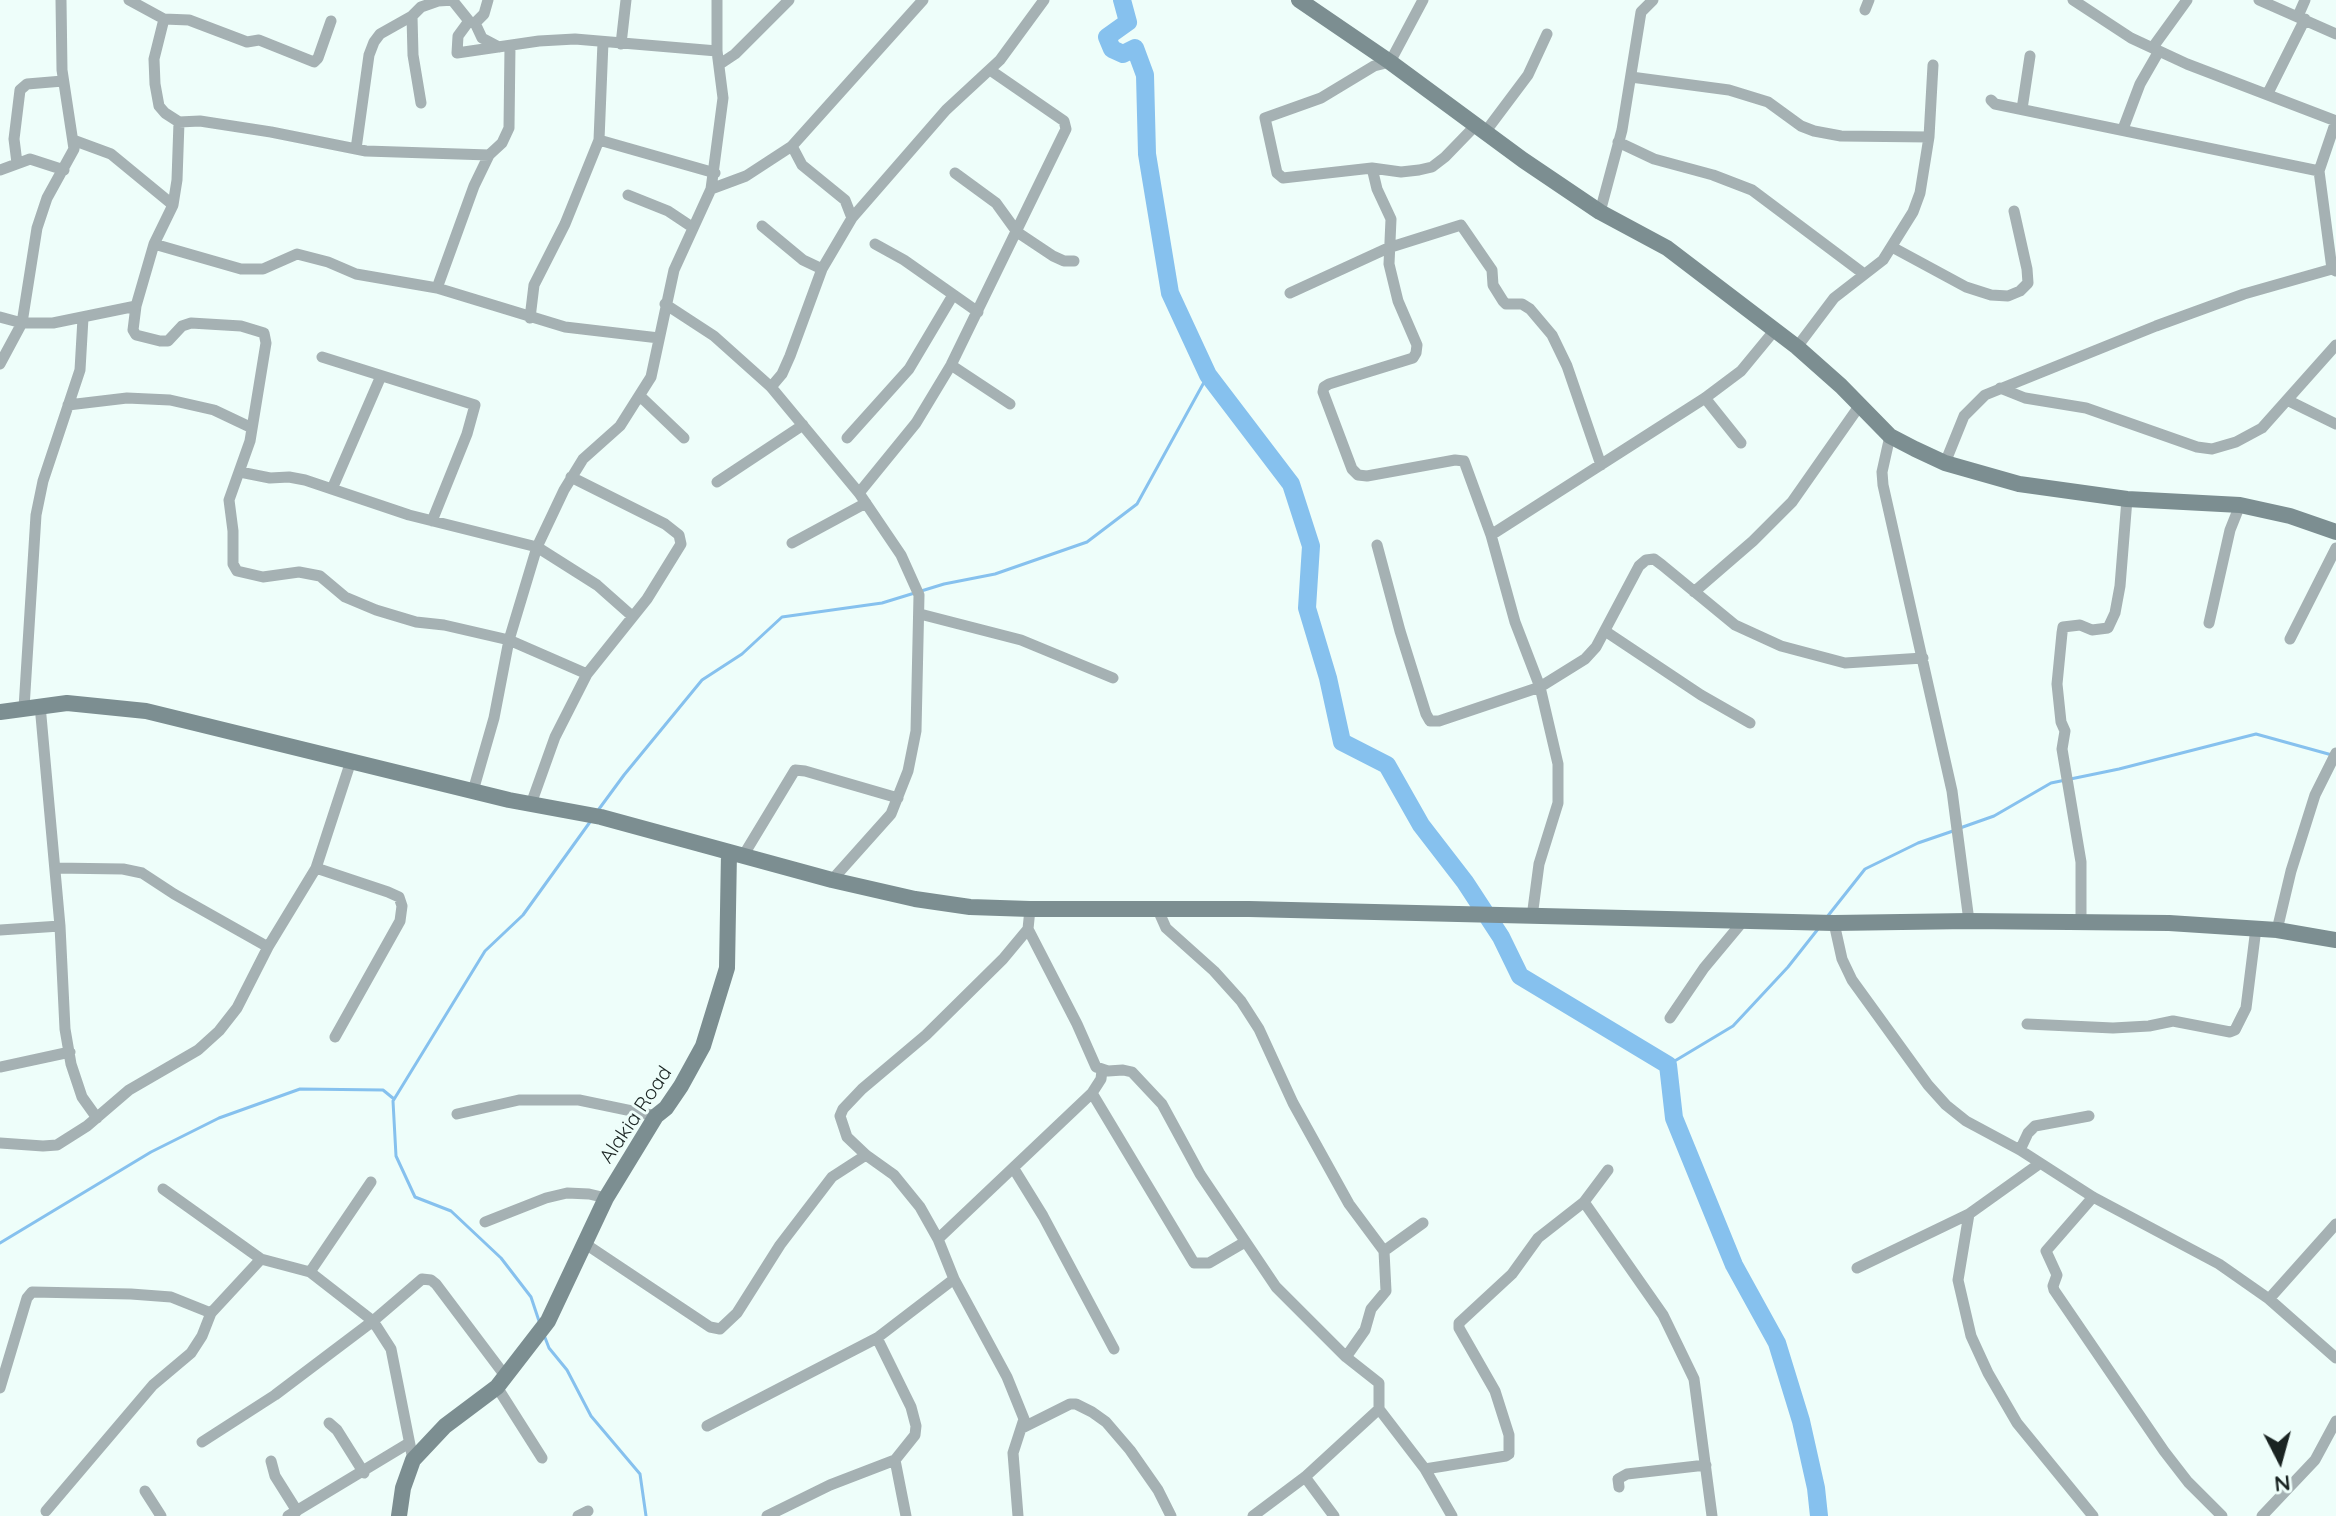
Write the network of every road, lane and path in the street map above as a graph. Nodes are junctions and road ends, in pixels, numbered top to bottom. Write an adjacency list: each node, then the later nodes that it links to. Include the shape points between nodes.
1 (61, 0): 34 (street)
2 (129, 0): 19 (street)
3 (488, 0): 25 (street, via 475,23 482,38)
4 (626, 0): 24 (street)
5 (717, 0): 27 (street)
6 (789, 0): 30 (street)
7 (923, 0): 47 (street)
8 (1044, 0): 32 (street)
9 (1299, 0): 29 (main road)
10 (1423, 0): 29 (street)
11 (1653, 0): 33 (street, via 1641,12)
12 (2073, 0): 26 (street)
13 (2187, 0): 26 (street)
14 (2259, 0): 18 (street)
15 (2305, 0): 18 (street)
16 (454, 1): 17 (street, via 421,7); 25 (street, via 469,21 458,36 457,53)
17 (412, 16): 37 (street); 48 (street, via 374,42)
18 (2301, 18): 22 (street); 35 (street)
19 (164, 19): 20 (street, via 189,20 247,42 259,40 314,62); 40 (street, via 154,59 155,84 159,106)
20 (331, 21)
21 (1547, 34): 41 (street, via 1528,75)
22 (2336, 34)
23 (603, 42): 24 (street); 25 (street, via 575,39); 45 (street)
24 (621, 44): 27 (street)
25 (504, 47): 49 (street, via 509,128)
26 (2156, 49): 35 (street); 42 (street)
27 (717, 51): 30 (street)
28 (2030, 56): 38 (street)
29 (1390, 62): 41 (main road); 51 (street, via 1264,122 1279,177)
30 (720, 64): 55 (street, via 723,98)
31 (1933, 65): 43 (street)
32 (990, 70): 62 (street, via 946,110); 65 (street, via 1064,121 1066,129)
33 (1631, 77): 43 (street, via 1729,90 1768,102 1814,131); 46 (street)
34 (63, 81): 44 (street); 50 (street, via 27,84 20,90)
35 (2268, 93): 39 (street)
36 (1991, 100): 38 (street)
37 (421, 103)
38 (2022, 109): 42 (street)
39 (2336, 121): 54 (street)
40 (179, 122): 48 (street, via 200,121); 59 (street)
41 (1481, 128): 51 (street, via 1432,167 1401,172); 61 (main road)
42 (2123, 129): 54 (street)
43 (1929, 137): 68 (street, via 1920,193)
44 (73, 140): 53 (street); 59 (street, via 111,154)
45 (599, 140): 55 (street); 82 (street, via 534,285)
46 (1618, 142): 61 (street); 73 (street, via 1752,190)
47 (792, 146): 57 (street, via 746,176); 62 (street, via 802,165 845,200)
48 (356, 149): 49 (street)
49 (489, 155): 74 (street)
50 (17, 163): 52 (street); 53 (street, via 30,159)
51 (1372, 168): 69 (street, via 1391,219)
52 (0, 170)
53 (64, 170): 83 (street, via 37,228)
54 (2319, 171): 72 (street)
55 (715, 173): 57 (street)
56 (955, 173): 65 (street, via 996,203)
57 (711, 189): 64 (street)
58 (628, 195): 64 (street)
59 (173, 205): 66 (street)
60 (2014, 211): 68 (street, via 2028,283 2008,296 1966,287)
61 (1600, 212): 84 (main road, via 1667,248)
62 (852, 218): 71 (street)
63 (762, 226): 71 (street)
64 (692, 227): 77 (street)
65 (1017, 232): 70 (street, via 1053,256); 79 (street)
66 (154, 244): 74 (street, via 241,269 263,269 297,254 356,274); 78 (street)
67 (875, 244): 76 (street)
68 (1892, 247): 73 (street, via 1876,268)
69 (1388, 248): 75 (street); 108 (street, via 1461,225 1492,270 1493,285 1503,301 1530,309 1552,335); 118 (street, via 1416,353 1329,384 1323,392 1326,403 1358,475 1464,461)
70 (1074, 261)
71 (822, 269): 92 (street, via 790,356)
72 (2334, 270): 93 (street, via 2244,294)
73 (1864, 274): 87 (street, via 1834,298)
74 (437, 288): 82 (street)
75 (1290, 293)
76 (953, 295): 79 (street); 105 (street, via 909,369)
77 (665, 304): 85 (street); 92 (street, via 714,336)
78 (136, 306): 81 (street); 102 (street, via 136,335 160,341 168,341 191,323 264,333)
79 (978, 312): 90 (street)
80 (0, 317): 83 (street)
81 (83, 318): 83 (street); 98 (street, via 80,370)
82 (530, 318): 85 (street)
83 (22, 323): 89 (street)
84 (1774, 331): 87 (main road); 95 (street, via 1741,371)
85 (659, 338): 94 (street, via 655,364)
86 (2336, 345): 96 (street)
87 (1797, 347): 99 (main road)
88 (322, 357): 91 (street)
89 (0, 364)
90 (951, 365): 97 (street); 113 (street)
91 (381, 376): 112 (street); 116 (street, via 475,405)
92 (771, 387): 101 (street)
93 (2000, 388): 96 (street, via 2025,398 2086,408 2212,449 2262,428); 107 (street, via 1964,416)
94 (640, 396): 104 (street); 110 (street, via 620,426)
95 (1705, 398): 106 (street); 108 (street)
96 (2287, 400): 100 (street)
97 (1010, 404)
98 (68, 405): 102 (street, via 127,398 170,400 214,410); 134 (street, via 36,515)
99 (1860, 405): 103 (main road); 123 (street, via 1792,502)
100 (2336, 424)
101 (803, 425): 111 (street); 113 (street)
102 (252, 428): 109 (street)
103 (1890, 436): 107 (main road); 130 (street, via 1883,485)
104 (684, 438)
105 (847, 438)
106 (1741, 443)
107 (1945, 463): 114 (main road, via 2019,484)
108 (1601, 465): 118 (street)
109 (240, 472): 112 (street); 129 (street, via 229,500 237,571 263,577 299,572 320,576 345,597 376,610)
110 (571, 477): 121 (street); 125 (street, via 679,535 676,556)
111 (717, 482)
112 (332, 489): 116 (street)
113 (863, 498): 119 (street); 124 (street, via 901,555)
114 (2127, 499): 115 (main road); 151 (street, via 2120,586 2108,628 2063,627 2057,684 2081,862)
115 (2240, 505): 117 (main road); 126 (street)
116 (432, 521): 121 (street)
117 (2336, 532)
118 (1491, 535): 133 (street)
119 (792, 543)
120 (1377, 545): 133 (street, via 1430,721)
121 (537, 547): 125 (street, via 597,585); 129 (street)
122 (2336, 548): 128 (street)
123 (1694, 592): 127 (street, via 1654,559 1646,560); 130 (street, via 1735,625 1800,652 1845,663)
124 (919, 604): 132 (street); 140 (street, via 916,731)
125 (632, 616): 131 (street)
126 (2209, 623)
127 (1605, 631): 133 (street, via 1585,659); 136 (street)
128 (2290, 639)
129 (509, 640): 131 (street); 139 (street)
130 (1923, 658): 150 (street, via 1956,817)
131 (587, 674): 141 (street, via 555,737)
132 (1113, 678)
133 (1540, 687): 148 (street, via 1560,787 1539,864)
134 (32, 706): 135 (main road); 138 (main road, via 67,703 146,711); 143 (street)
135 (0, 712)
136 (1750, 723)
137 (2336, 753): 157 (street, via 2315,795)
138 (351, 761): 139 (main road); 144 (street)
139 (473, 791): 141 (main road)
140 (898, 798): 142 (street, via 795,770); 145 (street, via 883,824)
141 (531, 804): 142 (main road)
142 (736, 854): 145 (main road); 168 (main road, Alakia Road, via 722,990 696,1058)
143 (55, 868): 153 (street); 159 (street, via 142,873)
144 (316, 868): 159 (street); 162 (street, via 388,892 399,897 402,906 400,921)
145 (832, 880): 146 (main road, via 948,905)
146 (1030, 909): 147 (main road); 155 (street)
147 (1158, 910): 148 (main road); 189 (street, via 1166,928 1241,1001 1349,1204)
148 (1532, 917): 149 (main road)
149 (1744, 920): 152 (main road); 160 (street)
150 (1969, 921): 151 (main road); 152 (main road)
151 (2081, 922): 154 (main road)
152 (1826, 923): 172 (street, via 1852,980 1928,1085 1966,1121)
153 (60, 926): 156 (street); 163 (street)
154 (2256, 928): 157 (main road); 161 (street, via 2246,1008 2235,1030 2173,1021 2113,1028)
155 (1028, 929): 165 (street); 173 (street, via 926,1035 843,1109 841,1124 847,1137)
156 (0, 930)
157 (2277, 930): 158 (main road)
158 (2336, 940)
159 (268, 947): 170 (street, via 219,1031 198,1050 129,1090)
160 (1670, 1018)
161 (2027, 1024)
162 (335, 1037)
163 (70, 1052): 164 (street); 170 (street, via 82,1097)
164 (0, 1067)
165 (1102, 1070): 166 (street); 187 (street, via 1132,1072 1162,1104)
166 (1092, 1093): 175 (street); 187 (street, via 1194,1263 1209,1263)
167 (457, 1114): 168 (street, via 519,1100 579,1100)
168 (656, 1116): 180 (main road, Alakia Road)
169 (2089, 1116): 172 (street, via 2035,1126)
170 (97, 1118): 171 (street, via 57,1145)
171 (0, 1143)
172 (2020, 1150): 174 (street)
173 (866, 1155): 186 (street, via 894,1175); 188 (street, via 832,1177 732,1320 720,1329)
174 (2039, 1164): 179 (street); 182 (street)
175 (1014, 1169): 186 (street); 198 (street)
176 (1608, 1170): 181 (street)
177 (371, 1182): 192 (street)
178 (163, 1189): 190 (street)
179 (2093, 1197): 194 (street, via 2219,1264); 233 (street, via 2046,1251 2057,1275 2054,1290 2164,1451)
180 (606, 1198): 183 (street, via 567,1193); 188 (main road, Alakia Road)
181 (1584, 1202): 213 (street, via 1673,1333 1694,1379); 214 (street, via 1538,1238 1512,1274 1459,1323 1495,1391 1509,1435 1509,1454)
182 (1969, 1214): 191 (street); 232 (street, via 1958,1280 1971,1336 2017,1423)
183 (485, 1222)
184 (1423, 1223): 189 (street)
185 (2336, 1224): 194 (street)
186 (938, 1239): 193 (street)
187 (1245, 1242): 199 (street, via 1276,1287)
188 (584, 1243): 201 (main road, Alakia Road, via 548,1321)
189 (1384, 1251): 199 (street, via 1386,1291)
190 (261, 1259): 192 (street); 195 (street)
191 (1857, 1268)
192 (310, 1272): 196 (street)
193 (954, 1279): 197 (street); 207 (street, via 1021,1407)
194 (2269, 1299): 200 (street)
195 (211, 1313): 202 (street, via 171,1297 32,1292); 220 (street, via 191,1353 153,1385)
196 (373, 1321): 201 (street, via 422,1279 431,1280); 208 (street); 209 (street, via 391,1349)
197 (877, 1338): 206 (street); 211 (street, via 916,1426)
198 (1114, 1349)
199 (1346, 1357): 203 (street, via 1379,1383)
200 (2336, 1358)
201 (501, 1382): 209 (main road, Alakia Road); 210 (street)
202 (0, 1388)
203 (1379, 1409): 214 (street); 216 (street)
204 (2336, 1421): 219 (street, via 2315,1460)
205 (329, 1423): 215 (street)
206 (707, 1426)
207 (1022, 1428): 226 (street, via 1013,1453); 227 (street, via 1070,1404 1092,1412 1130,1450)
208 (202, 1442)
209 (411, 1452): 215 (street); 223 (main road)
210 (542, 1458)
211 (895, 1460): 224 (street); 225 (street)
212 (271, 1461): 221 (street)
213 (1706, 1465): 217 (street, via 1627,1474 1618,1479); 231 (street)
214 (1425, 1469): 230 (street)
215 (364, 1473): 221 (street)
216 (1305, 1477): 228 (street); 229 (street)
217 (1619, 1487)
218 (145, 1491): 222 (street)
219 (2272, 1507): 234 (street); 235 (street)
220 (46, 1511)
221 (293, 1514)
222 (161, 1516)
223 (399, 1516)
224 (767, 1516)
225 (906, 1516)
226 (1018, 1516)
227 (1171, 1516)
228 (1253, 1516)
229 (1334, 1516)
230 (1452, 1516)
231 (1712, 1516)
232 (2093, 1516)
233 (2222, 1516)
234 (2262, 1516)
235 (2283, 1516)

